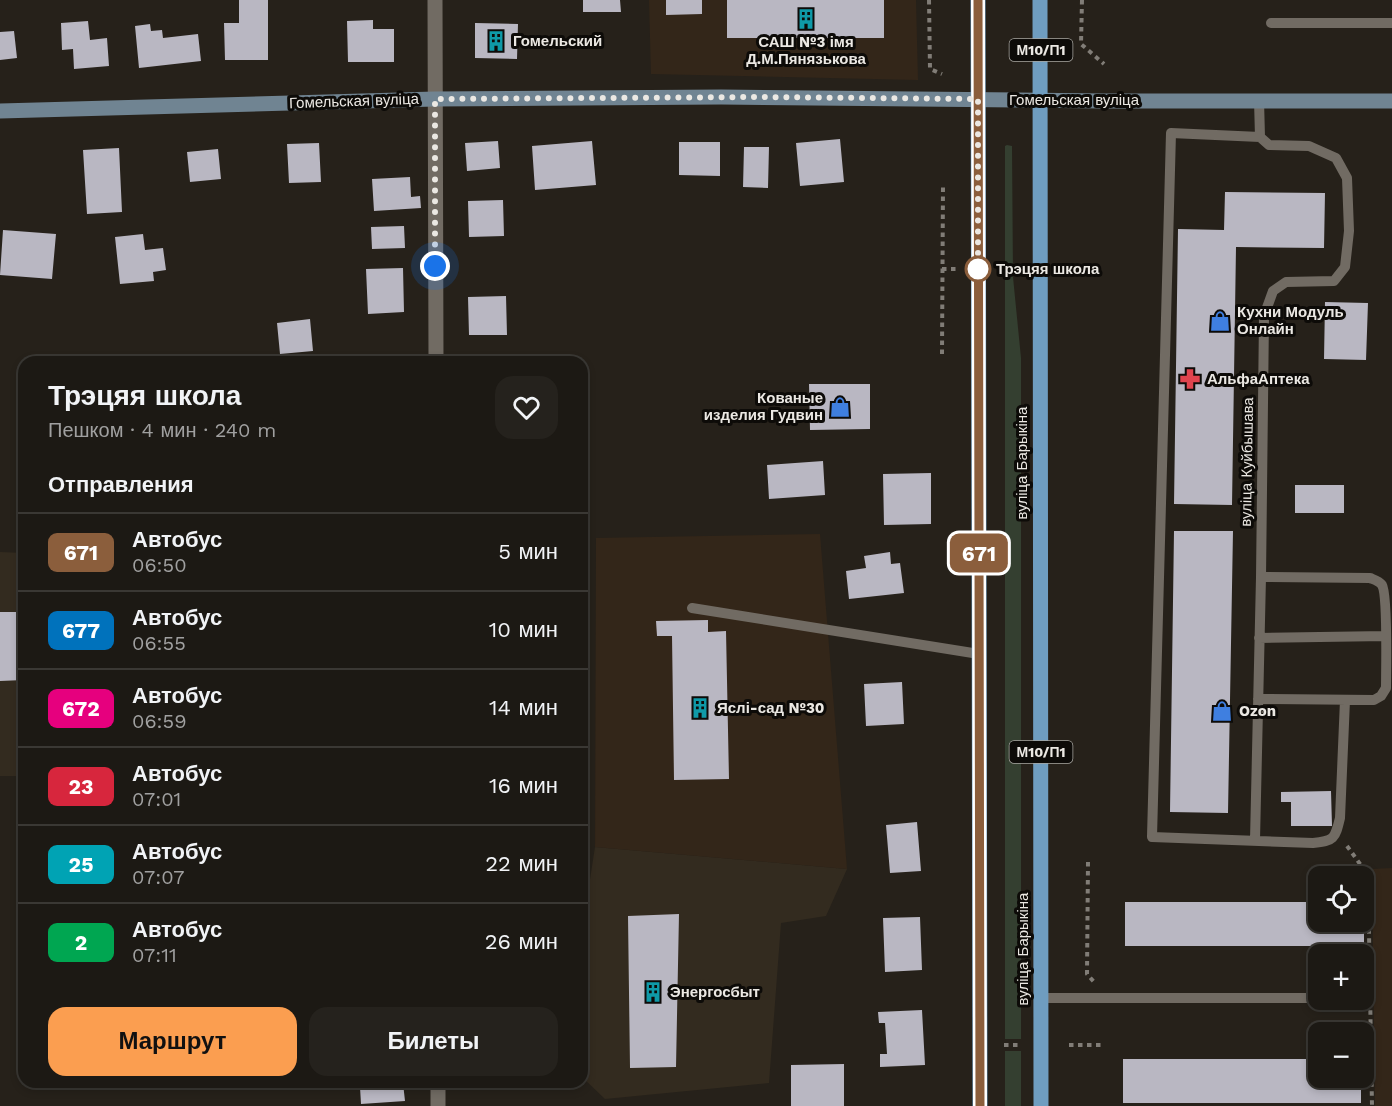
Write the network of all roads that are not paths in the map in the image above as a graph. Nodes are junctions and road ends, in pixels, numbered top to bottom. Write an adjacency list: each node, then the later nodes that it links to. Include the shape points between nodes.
1 (435, 0): 6 (street)
2 (978, 0): 7 (main road)
3 (1040, 0): 8 (main road, вуліца Барыкіна / М10/П1)
4 (1271, 23): 5 (lane)
5 (1392, 23)
6 (435, 99): 7 (street, Гомельская вуліца); 11 (street, Гомельская вуліца); 13 (street)
7 (978, 99): 8 (street, Гомельская вуліца); 19 (main road)
8 (1041, 100): 9 (street, Гомельская вуліца); 23 (main road, вуліца Барыкіна / М10/П1)
9 (1259, 100): 10 (street, Гомельская вуліца); 12 (lane)
10 (1392, 101)
11 (0, 111)
12 (1260, 137): 14 (lane, вуліца Куйбышава, via 1269,145 1309,146 1336,158 1347,178 1349,231 1345,267 1334,281 1286,282 1273,291 1264,316); 22 (lane, via 1171,133 1152,837)
13 (436, 356)
14 (1261, 577): 16 (lane, via 1370,578 1384,587); 18 (lane, вуліца Куйбышава)
15 (692, 608): 19 (lane)
16 (1389, 610): 17 (lane)
17 (1386, 636): 18 (lane); 21 (lane, via 1386,688 1381,696 1374,700)
18 (1259, 638): 20 (lane, вуліца Куйбышава)
19 (979, 654): 27 (main road)
20 (1258, 699): 21 (lane); 22 (lane, вуліца Куйбышава)
21 (1345, 700): 22 (lane, via 1336,834 1329,842)
22 (1255, 840)
23 (1041, 998): 24 (lane); 28 (main road, вуліца Барыкіна / М10/П1)
24 (1308, 998)
25 (438, 1088): 26 (street)
26 (438, 1106)
27 (980, 1106)
28 (1041, 1106)

